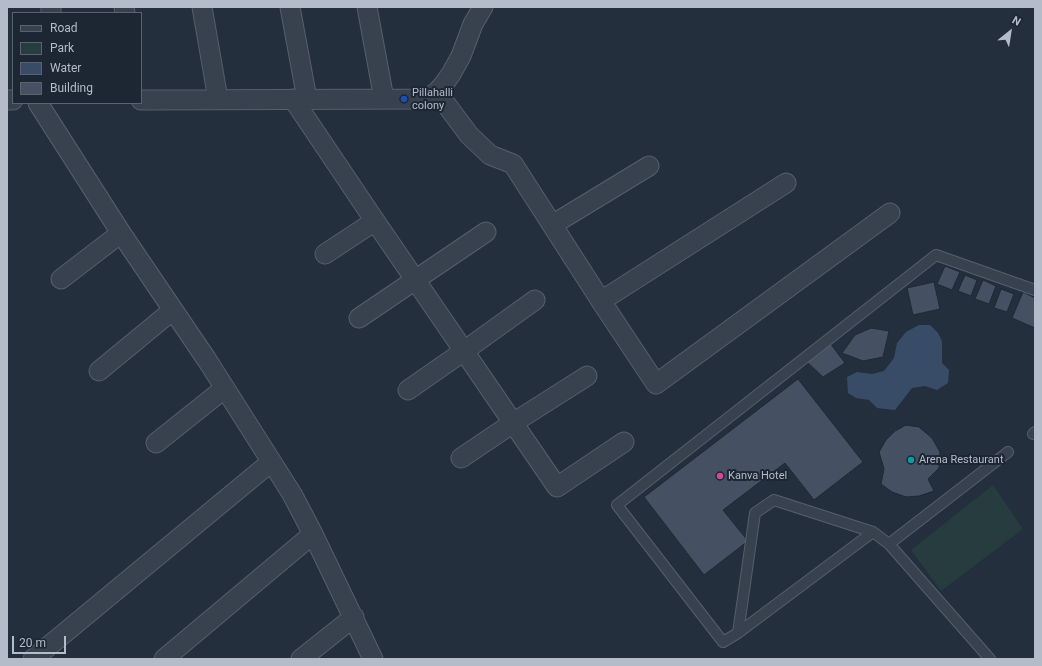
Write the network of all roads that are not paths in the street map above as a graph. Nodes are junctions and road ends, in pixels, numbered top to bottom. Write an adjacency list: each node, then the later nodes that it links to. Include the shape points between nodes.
1 (202, 7): 10 (street)
2 (290, 7): 7 (street)
3 (367, 7): 8 (street)
4 (483, 7): 5 (street)
5 (471, 15): 6 (street, via 461,56)
6 (437, 92): 8 (street, via 425,98); 16 (street, via 469,135 490,155 513,164)
7 (300, 99): 8 (street); 10 (street); 15 (street)
8 (384, 99)
9 (142, 100): 10 (street)
10 (218, 100)
11 (39, 104): 18 (street)
12 (649, 166): 16 (street)
13 (786, 183): 24 (street)
14 (890, 213): 24 (street, via 656,384)
15 (375, 221): 19 (street); 21 (street)
16 (552, 224): 24 (street)
17 (486, 232): 21 (street)
18 (121, 233): 20 (street); 25 (street)
19 (325, 254)
20 (62, 279)
21 (416, 280): 26 (street); 27 (street)
22 (1035, 290): 42 (lane, via 936,255 617,505 723,642)
23 (535, 300): 27 (street)
24 (601, 301)
25 (173, 310): 28 (street); 30 (street)
26 (359, 318)
27 (464, 351): 31 (street); 32 (street)
28 (99, 371)
29 (587, 376): 32 (street)
30 (225, 388): 34 (street); 37 (street)
31 (408, 390)
32 (513, 422): 33 (street, via 558,487); 36 (street)
33 (624, 442)
34 (156, 443)
35 (1008, 452): 40 (lane)
36 (461, 458)
37 (271, 462): 39 (street, via 292,494); 43 (street)
38 (873, 532): 40 (lane); 42 (lane); 42 (lane, via 774,500 755,514)
39 (313, 534): 41 (street); 44 (street)
40 (889, 544): 47 (lane)
41 (354, 617): 45 (street); 46 (street)
42 (738, 633)
43 (33, 659)
44 (164, 659)
45 (301, 659)
46 (373, 659)
47 (990, 659)

